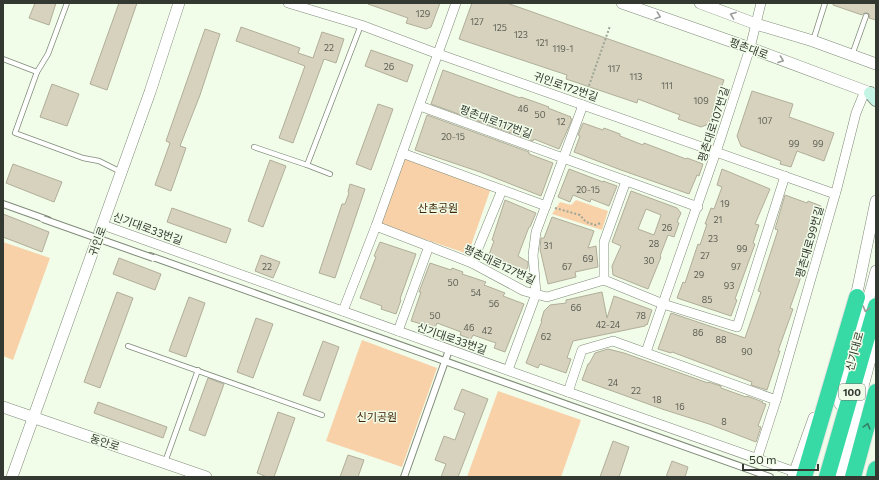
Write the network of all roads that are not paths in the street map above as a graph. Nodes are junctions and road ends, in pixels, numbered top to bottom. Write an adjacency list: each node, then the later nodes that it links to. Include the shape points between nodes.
1 (67, 3): 19 (lane, via 48,54)
2 (179, 3): 28 (street, 귀인로)
3 (288, 3): 12 (street, 귀인로172번길)
4 (456, 3): 15 (street)
5 (622, 3): 9 (street, 평촌대로)
6 (700, 3): 11 (street, one-way to 6)
7 (761, 3): 11 (street, 평촌대로107번길)
8 (825, 3): 13 (lane)
9 (645, 7): 14 (street, 평촌대로, one-way to 14)
10 (866, 16): 16 (lane)
11 (756, 24): 13 (street); 14 (street, 평촌대로107번길)
12 (361, 25): 15 (street, 귀인로172번길); 27 (lane)
13 (813, 41): 16 (street)
14 (750, 48): 20 (street, 평촌대로, one-way to 20); 24 (street, 평촌대로107번길)
15 (438, 54): 21 (street, 귀인로172번길); 22 (street)
16 (852, 55): 18 (street)
17 (3, 59): 19 (lane)
18 (875, 63)
19 (37, 72): 28 (lane, via 14,133 83,158 99,161)
20 (872, 95): 33 (street, 평촌대로99번길, via 856,113)
21 (583, 105): 24 (street, 귀인로172번길); 26 (street)
22 (420, 106): 25 (street); 26 (street, 평촌대로117번길)
23 (254, 148): 27 (lane)
24 (717, 151): 30 (street, 귀인로172번길); 37 (street, 평촌대로107번길)
25 (402, 153): 32 (street); 40 (street)
26 (563, 158): 31 (street); 36 (street)
27 (307, 165): 29 (lane)
28 (121, 172): 39 (street, 귀인로)
29 (330, 174)
30 (784, 176): 33 (street, 귀인로172번길); 51 (street, via 737,327)
31 (626, 181): 37 (street); 48 (street, via 604,242)
32 (502, 190): 36 (street); 46 (street)
33 (835, 194): 64 (street, 평촌대로99번길)
34 (876, 201): 50 (street)
35 (3, 204): 38 (street)
36 (546, 206): 49 (street, via 536,232 533,255)
37 (698, 207): 51 (street, 평촌대로107번길)
38 (43, 218): 41 (street); 45 (street, bridge)
39 (103, 225): 53 (street, 신기대로33번길); 67 (street, 귀인로)
40 (376, 226): 44 (street, 평촌대로127번길); 53 (street)
41 (75, 227)
42 (876, 242): 50 (street)
43 (118, 245): 45 (street)
44 (429, 246): 46 (street, 평촌대로127번길); 54 (street)
45 (153, 258): 59 (street)
46 (472, 263): 49 (street, 평촌대로127번길, via 524,291)
47 (876, 271): 76 (street, 신기대로, one-way to 76)
48 (604, 280): 49 (street, 평촌대로127번길, via 547,297); 51 (street)
49 (536, 294): 61 (street)
50 (857, 297): 71 (street); 71 (highway, via 820,421)
51 (663, 304): 58 (street, 평촌대로107번길)
52 (876, 306): 77 (highway, 100)
53 (343, 311): 54 (street, 신기대로33번길)
54 (398, 332): 57 (street, 신기대로33번길)
55 (876, 337): 78 (street, 신기대로)
56 (128, 346): 60 (lane)
57 (449, 350): 59 (street); 61 (street, 신기대로33번길)
58 (646, 352): 62 (street, via 613,341 582,350); 64 (street)
59 (446, 362): 74 (street); 75 (street)
60 (198, 370): 66 (lane); 69 (lane)
61 (508, 370): 62 (street, 신기대로33번길)
62 (568, 392): 68 (street, 신기대로33번길)
63 (876, 392): 79 (highway, 100, one-way to 63)
64 (776, 400): 68 (street, 평촌대로99번길)
65 (3, 407): 67 (street, 동안로)
66 (322, 415)
67 (33, 418): 69 (street, 동안로); 72 (street, 귀인로)
68 (757, 459): 71 (street, 신기대로33번길)
69 (165, 462): 73 (street, 동안로)
70 (876, 469): 80 (highway)
71 (797, 475)
72 (12, 477)
73 (206, 477)
74 (404, 477)
75 (770, 477)
76 (820, 477)
77 (827, 477)
78 (839, 477)
79 (853, 477)
80 (874, 477)

